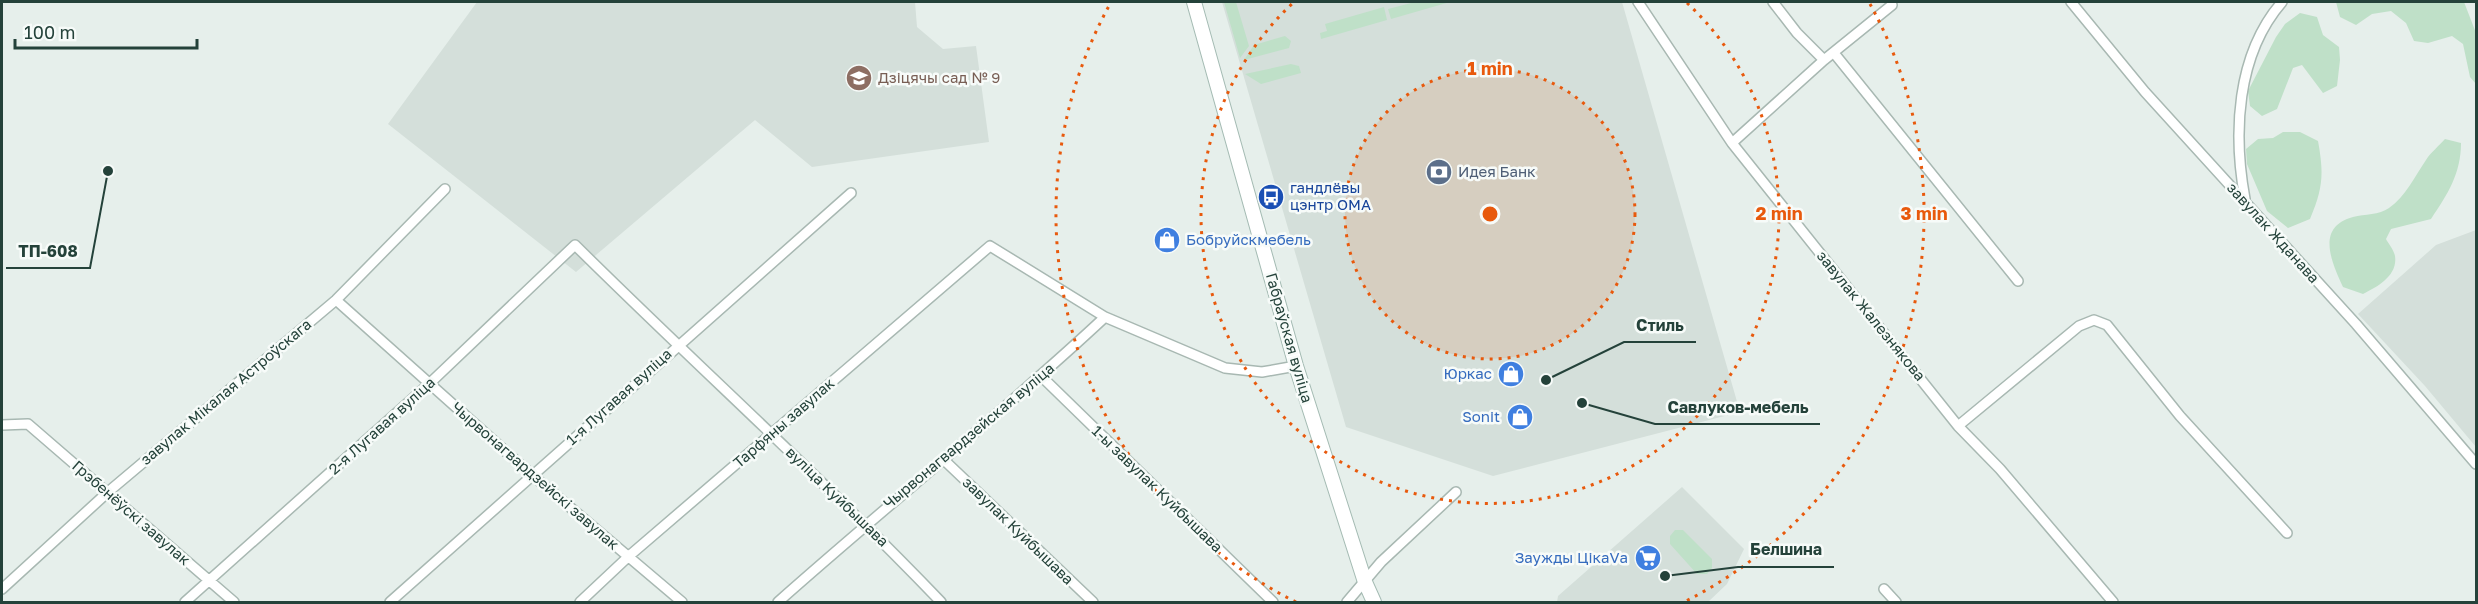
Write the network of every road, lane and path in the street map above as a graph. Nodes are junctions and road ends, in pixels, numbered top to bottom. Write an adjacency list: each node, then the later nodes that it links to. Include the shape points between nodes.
1 (1194, 2): 18 (main road, Габраўская вуліца)
2 (1638, 2): 9 (street, завулак Жалезнякова)
3 (1773, 2): 8 (street)
4 (2071, 2): 12 (street, завулак Жданава, via 2145,92)
5 (2282, 2): 12 (street, via 2259,39 2240,106 2238,157)
6 (1892, 5): 7 (street)
7 (1834, 52): 8 (street); 14 (street)
8 (1824, 60): 9 (street)
9 (1732, 143): 22 (street, завулак Жалезнякова)
10 (445, 189): 15 (street, завулак Мікалая Астроўскага)
11 (850, 193): 17 (street, 1-я Лугавая вуліца)
12 (2246, 201): 25 (street, завулак Жданава)
13 (575, 245): 17 (street, вуліца Куйбышава); 20 (street, 2-я Лугавая вуліца)
14 (2018, 281)
15 (336, 300): 20 (street, Чырвонагвардзейскі завулак); 27 (street, завулак Мікалая Астроўскага)
16 (1105, 317): 18 (street, via 1225,368 1262,372); 19 (street, Чырвонагвардзейская вуліца); 23 (street, Тарфяны завулак, via 990,246)
17 (677, 345): 23 (street, вуліца Куйбышава); 26 (street, 1-я Лугавая вуліца)
18 (1296, 366): 33 (main road, Габраўская вуліца)
19 (1041, 376): 24 (street, Чырвонагвардзейская вуліца); 44 (street, 1-ы завулак Куйбышава)
20 (429, 384): 26 (street, Чырвонагвардзейскі завулак); 32 (street, 2-я Лугавая вуліца)
21 (2, 425): 27 (street, Грэбенёўскі завулак, via 28,424)
22 (1958, 426): 30 (street, via 2079,327 2094,320 2107,325 2180,416); 48 (street, завулак Жалезнякова, via 2000,469)
23 (772, 434): 29 (street, вуліца Куйбышава); 31 (street, Тарфяны завулак)
24 (944, 460): 29 (street, Чырвонагвардзейская вуліца); 43 (street, завулак Куйбышава)
25 (2476, 464)
26 (532, 475): 31 (street, Чырвонагвардзейскі завулак); 38 (street, 1-я Лугавая вуліца)
27 (108, 492): 32 (street, Грэбенёўскі завулак); 34 (street, завулак Мікалая Астроўскага)
28 (1456, 492): 33 (street)
29 (866, 524): 41 (street, Чырвонагвардзейская вуліца); 42 (street, вуліца Куйбышава)
30 (2287, 533)
31 (629, 556): 39 (street, Тарфяны завулак); 40 (street, Чырвонагвардзейскі завулак)
32 (209, 581): 36 (street, 2-я Лугавая вуліца); 37 (street, Грэбенёўскі завулак)
33 (1365, 582): 45 (street); 46 (main road, Габраўская вуліца)
34 (2, 589)
35 (1884, 589): 47 (street)
36 (185, 603)
37 (234, 603)
38 (390, 603)
39 (580, 603)
40 (682, 603)
41 (778, 603)
42 (941, 603)
43 (1093, 603)
44 (1273, 603)
45 (1347, 603)
46 (1374, 603)
47 (1896, 603)
48 (2113, 603)

